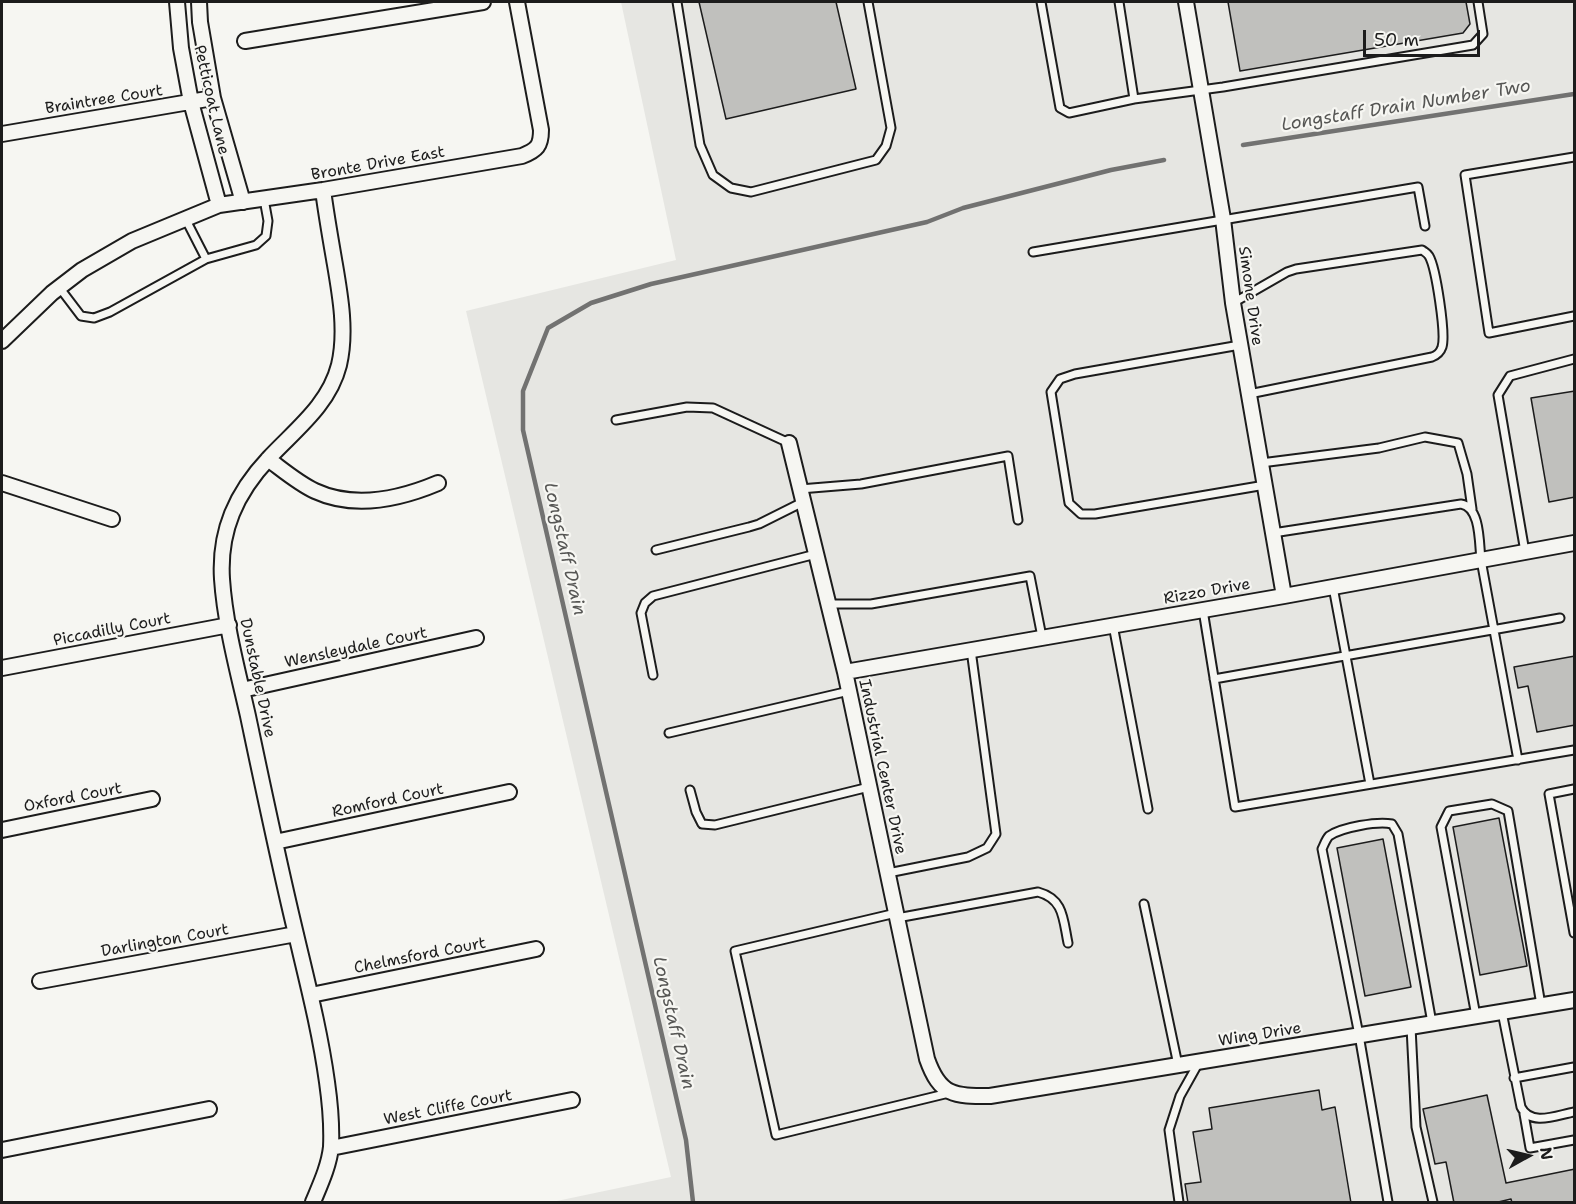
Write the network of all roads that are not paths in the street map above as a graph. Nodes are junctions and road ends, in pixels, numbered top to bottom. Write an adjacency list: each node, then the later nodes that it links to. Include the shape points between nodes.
1 (177, 2): 15 (street, Petticoat Lane)
2 (199, 2): 13 (street, Petticoat Lane)
3 (483, 2): 11 (street)
4 (517, 2): 18 (street, Bronte Drive East, via 541,130 539,145 522,156)
5 (677, 2): 6 (lane, via 700,144 713,175 731,188 751,192 876,160 886,146 891,128)
6 (868, 2)
7 (1041, 2): 14 (lane, via 1060,108 1069,113)
8 (1119, 2): 14 (lane)
9 (1186, 2): 12 (street, Simone Drive)
10 (1478, 2): 12 (lane, via 1484,34 1473,45)
11 (245, 41)
12 (1201, 90): 14 (lane); 23 (street, Simone Drive)
13 (213, 98): 15 (street, Braintree Court); 20 (street, Petticoat Lane)
14 (1134, 99)
15 (191, 102): 16 (street, Braintree Court); 21 (street, Petticoat Lane)
16 (2, 134)
17 (1575, 157): 29 (lane, via 1465,175 1489,333)
18 (322, 190): 19 (street, Bronte Drive East); 36 (street, Dunstable Drive, via 341,299 338,367 315,412)
19 (264, 199): 20 (street, Bronte Drive East); 26 (lane, via 266,236 256,245)
20 (243, 202): 21 (street, Bronte Drive East)
21 (219, 205): 22 (street, Bronte Drive East)
22 (185, 218): 26 (lane); 27 (street, Bronte Drive East, via 112,251)
23 (1223, 219): 24 (lane, via 1418,187); 25 (lane); 28 (street, Simone Drive)
24 (1425, 226)
25 (1033, 252)
26 (206, 259): 27 (lane, via 94,318 81,316)
27 (59, 287): 30 (street, Bronte Drive East)
28 (1233, 303): 31 (street, Simone Drive); 33 (lane, via 1287,272 1307,268 1422,250 1434,271 1444,333 1438,354)
29 (1575, 315)
30 (2, 341)
31 (1240, 345): 33 (street, Simone Drive); 40 (lane, via 1060,379 1051,392 1069,503 1081,514 1095,514)
32 (1575, 359): 48 (lane, via 1510,376 1498,395)
33 (1249, 394): 37 (street, Simone Drive)
34 (616, 420): 35 (lane, via 687,407 713,408)
35 (789, 442): 41 (street, Industrial Center Drive)
36 (268, 459): 39 (street, via 315,491 339,498 402,496); 56 (street, Dunstable Drive, via 236,502 223,540 222,580)
37 (1261, 463): 40 (street, Simone Drive); 42 (lane, via 1379,448 1425,437 1458,443)
38 (2, 483): 43 (street)
39 (438, 483)
40 (1265, 485): 45 (street, Simone Drive)
41 (801, 495): 44 (lane, via 1008,456); 47 (lane, via 759,524); 49 (street, Industrial Center Drive)
42 (1472, 509): 45 (lane, via 1461,504); 50 (lane)
43 (112, 519)
44 (1018, 520)
45 (1273, 533): 52 (street, Simone Drive)
46 (1575, 543): 48 (street, Rizzo Drive)
47 (656, 550)
48 (1525, 552): 50 (street, Rizzo Drive)
49 (816, 554): 53 (street, Industrial Center Drive); 65 (lane, via 653,596 641,613)
50 (1481, 560): 51 (street, Rizzo Drive); 58 (lane)
51 (1333, 587): 52 (street, Rizzo Drive); 62 (lane)
52 (1284, 596): 54 (street, Rizzo Drive)
53 (828, 604): 59 (lane, via 872,604 1030,576); 64 (street, Industrial Center Drive)
54 (1203, 610): 57 (street, Rizzo Drive); 66 (lane)
55 (1560, 618): 58 (lane)
56 (229, 625): 63 (street, Piccadilly Court); 67 (street, Dunstable Drive)
57 (1113, 625): 59 (street, Rizzo Drive); 78 (lane)
58 (1494, 629): 62 (lane); 71 (lane)
59 (1042, 637): 61 (street, Rizzo Drive)
60 (476, 638): 67 (street, Wensleydale Court)
61 (971, 650): 64 (street, Rizzo Drive); 81 (lane, via 996,834 987,848 968,856)
62 (1346, 656): 66 (lane); 72 (lane)
63 (2, 668)
64 (845, 672): 68 (street, Industrial Center Drive)
65 (653, 675)
66 (1214, 679): 72 (lane, via 1235,807)
67 (242, 690): 80 (street, Dunstable Drive)
68 (849, 691): 69 (lane); 73 (street, Industrial Center Drive)
69 (669, 733)
70 (1575, 750): 71 (lane)
71 (1518, 760): 72 (lane)
72 (1371, 784)
73 (869, 787): 75 (lane, via 715,825 702,824); 81 (street, Industrial Center Drive)
74 (1575, 789): 85 (lane, via 1549,794)
75 (690, 790)
76 (509, 792): 80 (street, Romford Court)
77 (152, 800): 79 (street, Oxford Court)
78 (1148, 809)
79 (2, 830)
80 (275, 842): 84 (street, Dunstable Drive)
81 (888, 873): 83 (street, Industrial Center Drive)
82 (1144, 904): 98 (lane)
83 (897, 915): 86 (lane, via 1038,892 1056,900); 101 (street, Industrial Center Drive, via 927,1059 933,1076); 101 (lane, via 735,951 776,1135)
84 (296, 933): 88 (street, Darlington Court); 89 (street, Dunstable Drive)
85 (1575, 933)
86 (1068, 943)
87 (536, 949): 89 (street, Chelmsford Court)
88 (40, 981)
89 (311, 994): 107 (street, Dunstable Drive, via 330,1104)
90 (1575, 1000): 91 (street, Wing Drive)
91 (1541, 1005): 92 (street, Wing Drive); 93 (lane, via 1508,811 1492,804 1449,811 1441,827)
92 (1502, 1012): 93 (street, Wing Drive); 100 (lane)
93 (1476, 1016): 94 (street, Wing Drive)
94 (1432, 1023): 95 (street, Wing Drive); 96 (lane, via 1398,834 1392,824 1383,822 1343,830 1328,837 1322,849)
95 (1411, 1027): 96 (street, Wing Drive); 112 (lane, via 1416,1127)
96 (1359, 1035): 97 (street, Wing Drive); 111 (lane)
97 (1199, 1062): 98 (street, Wing Drive); 110 (lane, via 1180,1096 1169,1130)
98 (1178, 1065): 101 (street, Wing Drive, via 990,1096)
99 (1575, 1067): 100 (lane)
100 (1514, 1078): 105 (lane)
101 (951, 1092)
102 (572, 1101): 107 (street, West Cliffe Court)
103 (209, 1109): 108 (street)
104 (1575, 1112): 105 (lane, via 1538,1119)
105 (1524, 1114): 106 (lane, via 1530,1148)
106 (1575, 1140)
107 (331, 1148): 109 (street, Dunstable Drive)
108 (2, 1150)
109 (313, 1203)
110 (1179, 1203)
111 (1388, 1203)
112 (1433, 1203)

